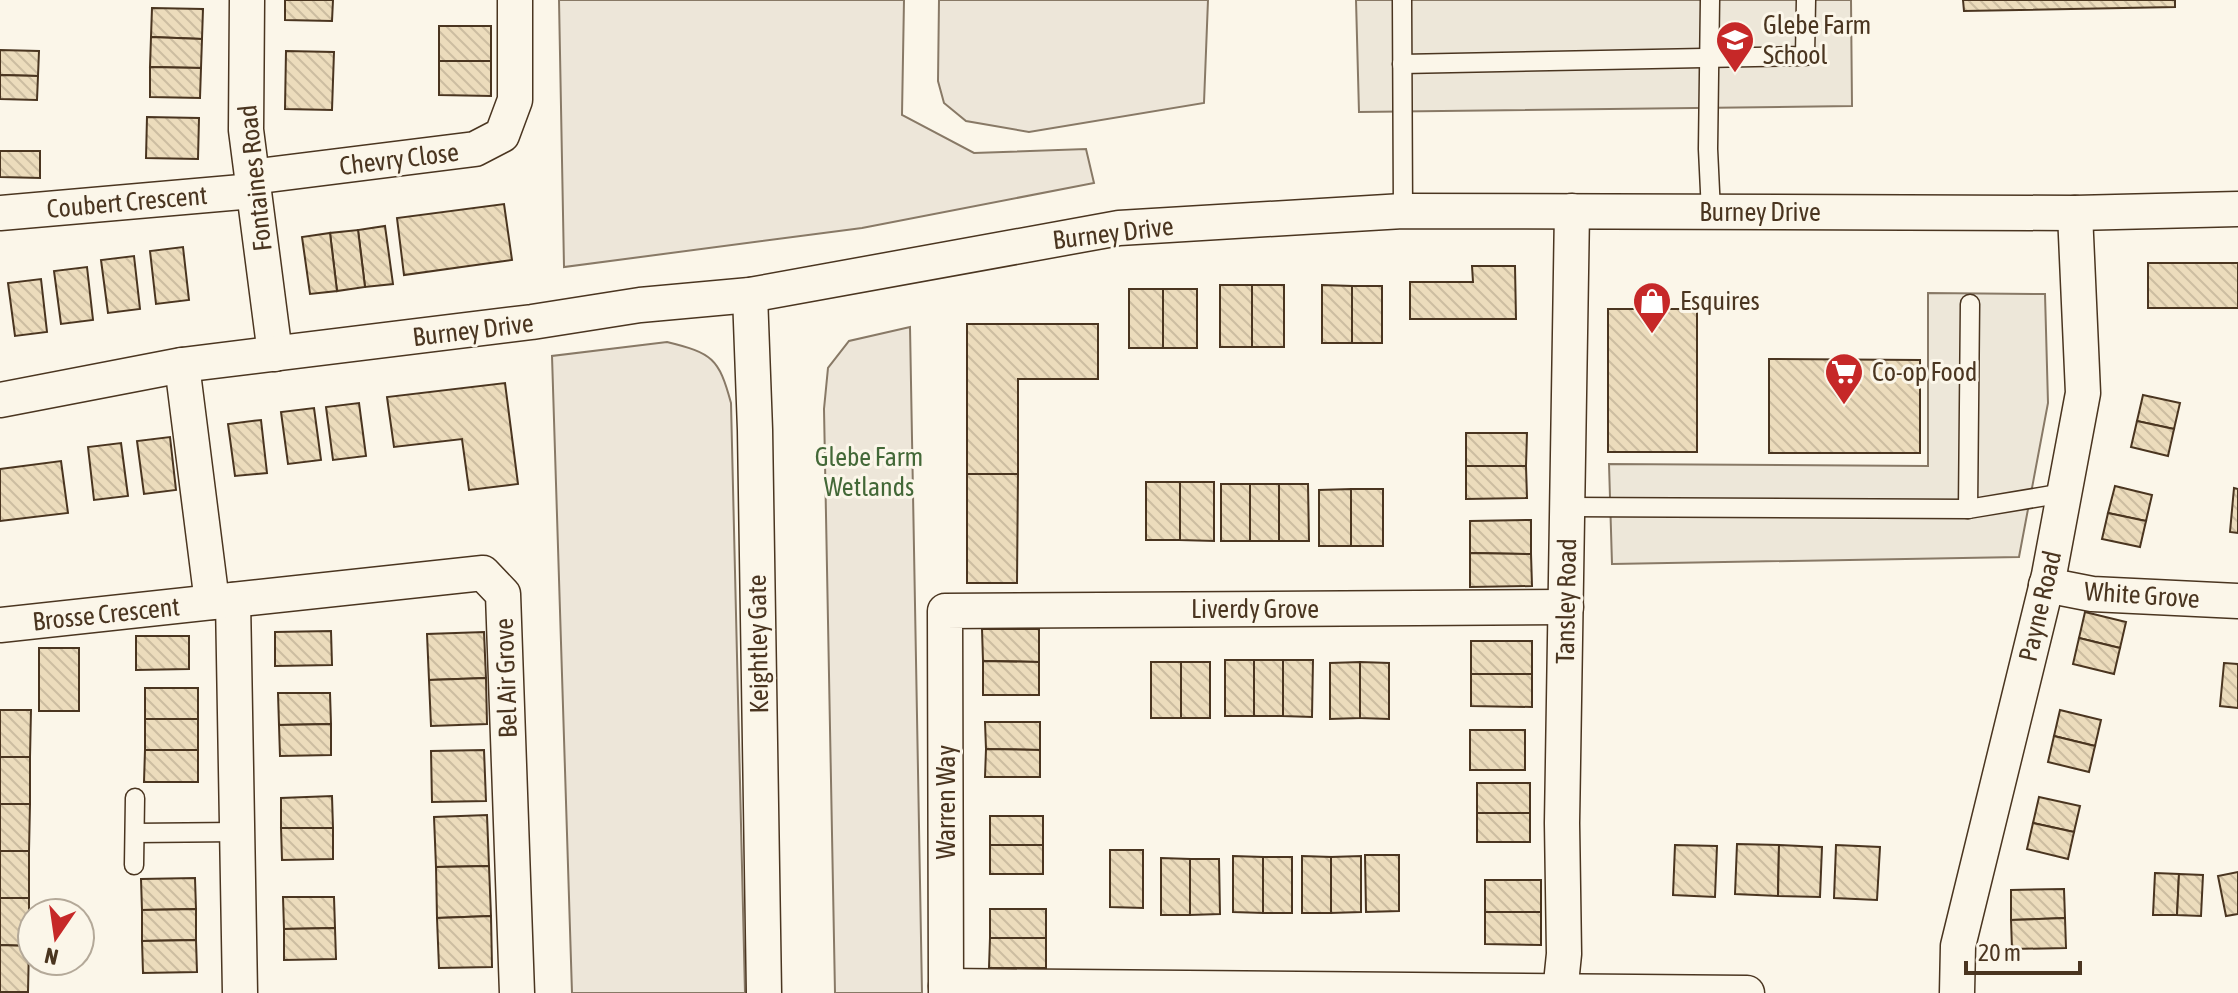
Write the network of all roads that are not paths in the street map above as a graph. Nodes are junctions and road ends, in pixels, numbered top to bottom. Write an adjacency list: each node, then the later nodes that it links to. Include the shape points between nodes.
1 (247, 0): 8 (street, Fontaines Road, via 246,130)
2 (515, 0): 8 (street, Chevry Close, via 515,100 502,135 475,149)
3 (1402, 0): 7 (lane)
4 (1710, 0): 6 (lane)
5 (1806, 0): 6 (lane, via 1805,56)
6 (1709, 56): 7 (lane); 12 (lane)
7 (1402, 64): 10 (lane)
8 (253, 184): 13 (street, Coubert Crescent); 17 (street, Fontaines Road)
9 (2238, 209): 14 (street, Burney Drive)
10 (1403, 211): 11 (street, Burney Drive); 15 (street, Burney Drive, via 1119,228)
11 (1572, 211): 12 (street, Burney Drive); 21 (street, Tansley Road)
12 (1711, 212): 14 (street, Burney Drive)
13 (0, 213)
14 (2075, 213): 20 (street, Payne Road, via 2083,393)
15 (750, 295): 17 (street, Burney Drive); 37 (street, Keightley Gate)
16 (1970, 304): 22 (lane)
17 (275, 354): 18 (street, Burney Drive)
18 (182, 365): 19 (street, Burney Drive); 24 (street)
19 (0, 400)
20 (2064, 493): 22 (lane); 23 (street, Payne Road)
21 (1567, 507): 22 (lane); 26 (street, Tansley Road)
22 (1968, 509)
23 (2046, 585): 25 (street, White Grove, via 2092,594); 39 (street, Payne Road, via 1958,946)
24 (222, 601): 28 (street, Brosse Crescent); 30 (street); 36 (street, Bel Air Grove, via 483,573 503,594)
25 (2238, 601)
26 (1566, 607): 27 (street, Liverdy Grove); 34 (street, Tansley Road)
27 (945, 611): 33 (street, Warren Way)
28 (0, 625)
29 (135, 798): 31 (lane)
30 (237, 832): 31 (lane); 35 (street)
31 (135, 833): 32 (lane)
32 (134, 865)
33 (946, 990): 34 (street)
34 (1560, 991): 38 (street)
35 (240, 993)
36 (517, 993)
37 (764, 993)
38 (1747, 993)
39 (1957, 993)

